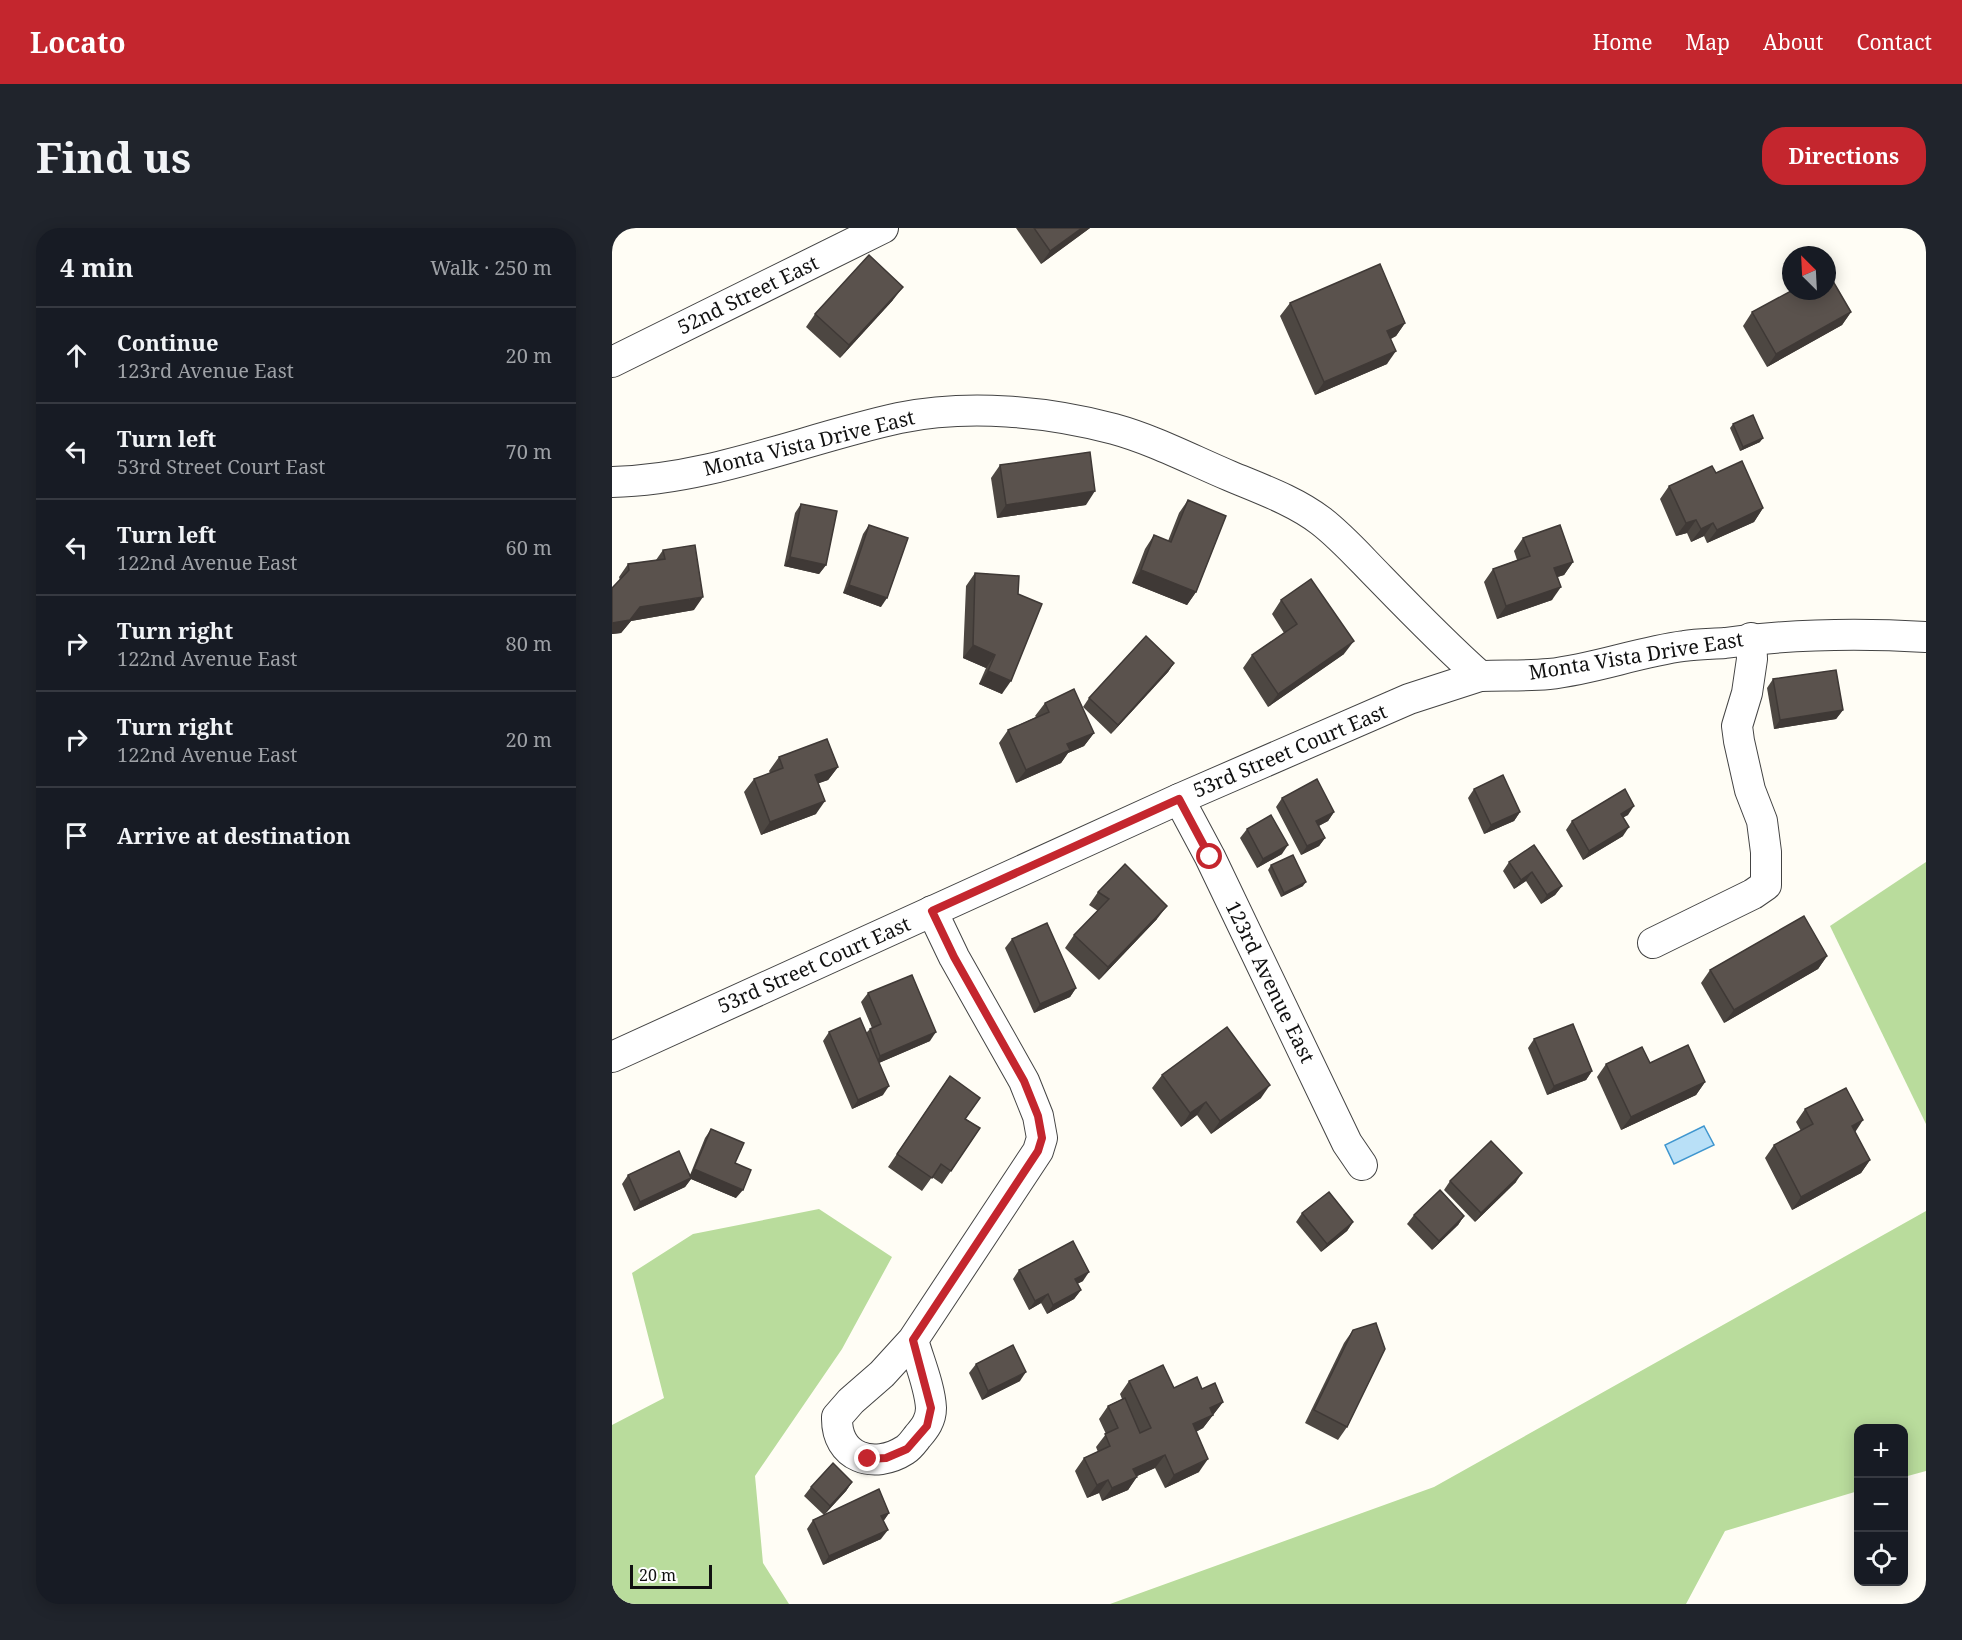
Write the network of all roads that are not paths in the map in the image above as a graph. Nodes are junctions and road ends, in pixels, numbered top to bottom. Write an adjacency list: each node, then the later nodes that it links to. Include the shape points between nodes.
1 (883, 228): 2 (street, 52nd Street East)
2 (612, 362)
3 (612, 482): 6 (street, Monta Vista Drive East, via 648,482 741,462 822,436 935,412 1019,413 1115,429 1287,501 1319,519)
4 (1926, 637): 5 (street, Monta Vista Drive East, via 1832,634)
5 (1751, 638): 6 (street, Monta Vista Drive East, via 1682,646 1550,674); 9 (street, via 1747,693 1737,726 1750,790 1762,821 1766,885)
6 (1480, 676): 7 (street, 53rd Street Court East, via 1409,699)
7 (1179, 799): 8 (street, 53rd Street Court East); 11 (street, 123rd Avenue East, via 1347,1143)
8 (932, 911): 10 (street, 53rd Street Court East); 12 (street, via 1024,1081 1042,1138 1038,1151)
9 (1653, 943)
10 (612, 1057)
11 (1362, 1165)
12 (913, 1340)

